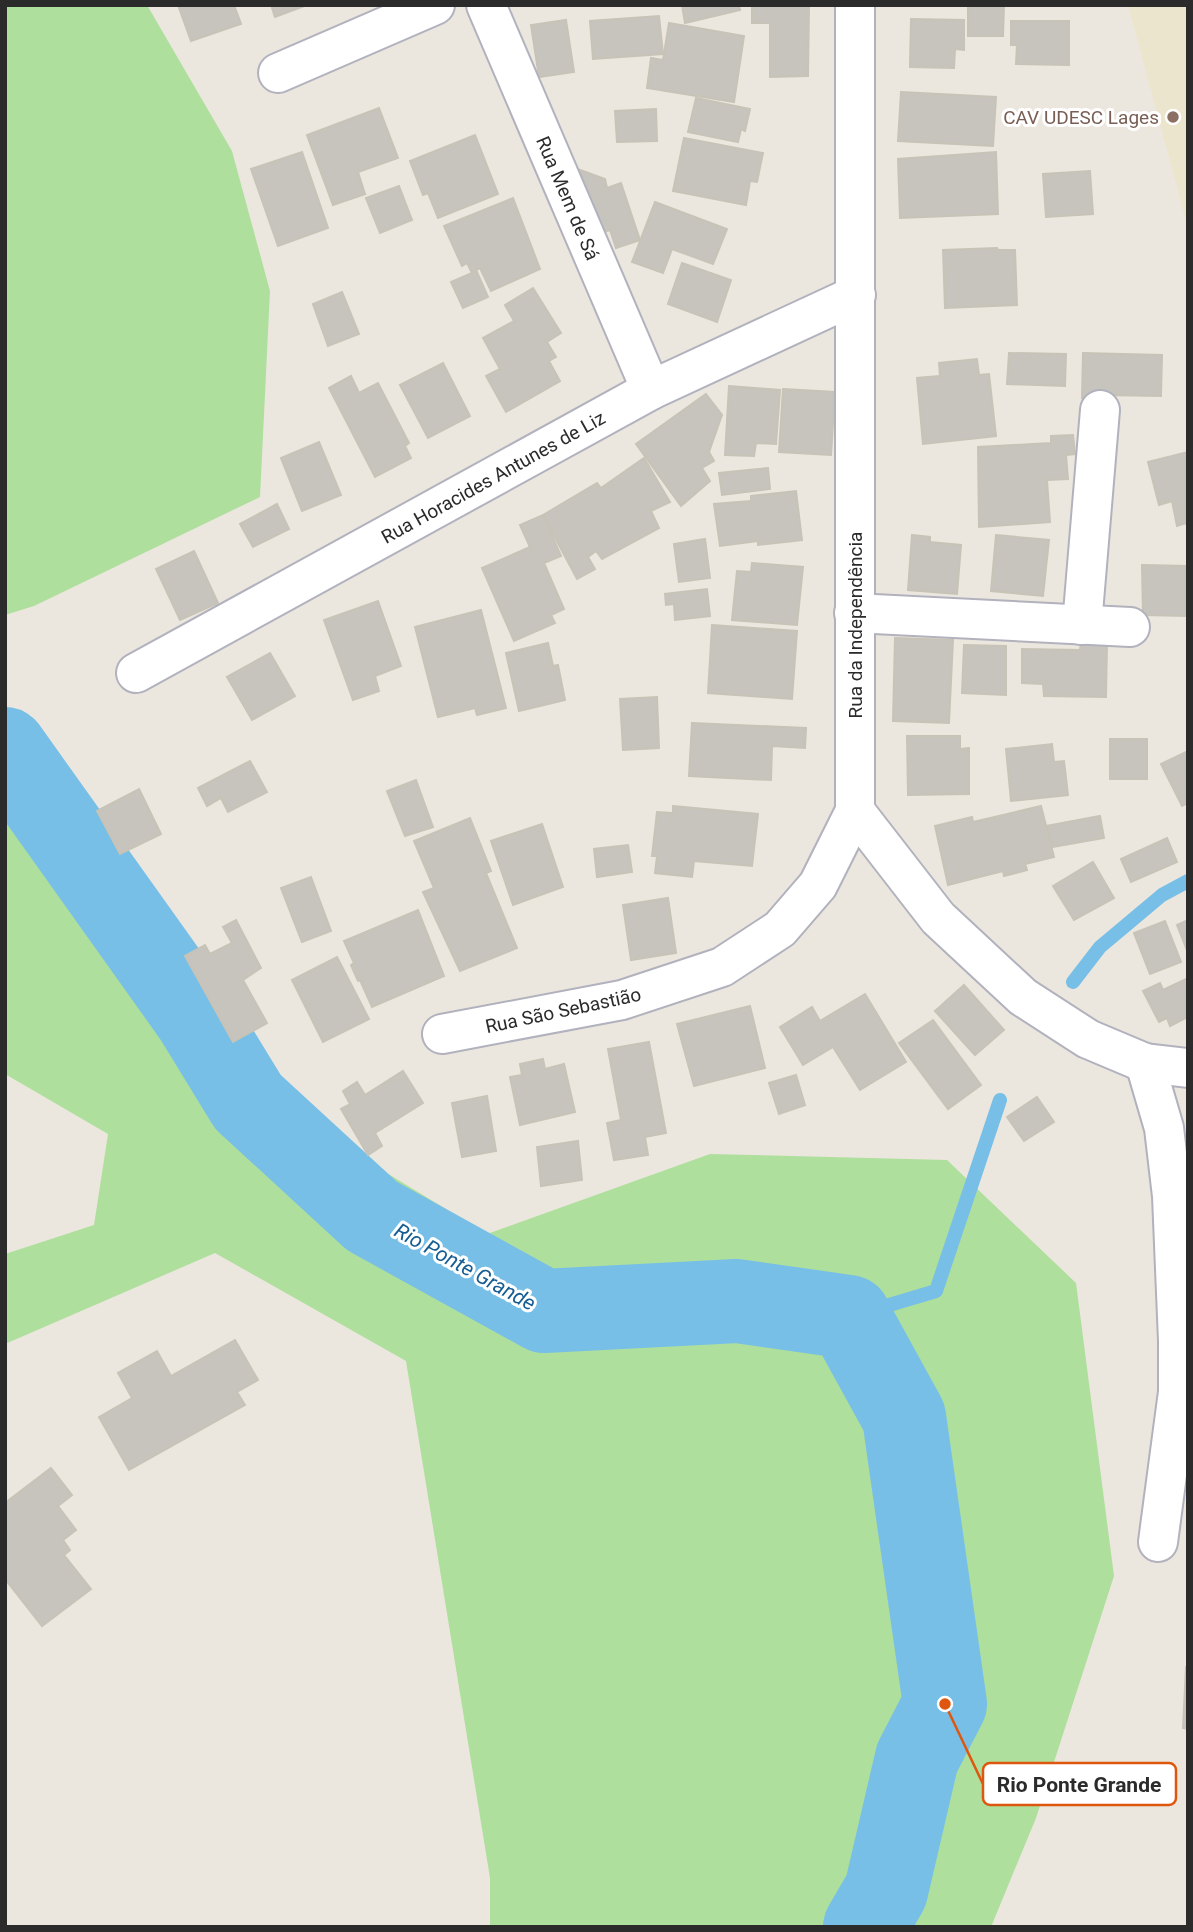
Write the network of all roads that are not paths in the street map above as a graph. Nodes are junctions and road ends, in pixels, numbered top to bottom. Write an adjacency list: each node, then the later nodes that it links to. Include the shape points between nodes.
1 (435, 5): 4 (street)
2 (486, 5): 6 (street, Rua Mem de Sá)
3 (855, 5): 5 (street, Rua da Independência)
4 (278, 73)
5 (856, 295): 6 (street, Rua Horacides Antunes de Liz); 8 (street, Rua da Independência)
6 (651, 390): 11 (street, Rua Horacides Antunes de Liz)
7 (1100, 410): 9 (street)
8 (854, 613): 9 (street); 12 (street, Rua da Independência)
9 (1082, 625): 10 (street)
10 (1130, 627)
11 (136, 673)
12 (855, 811): 13 (street, Rua São Sebastião, via 818,885 780,929 722,967 622,1000); 14 (street, via 938,918 1023,998 1088,1039)
13 (442, 1034)
14 (1145, 1063): 15 (street); 16 (street, via 1164,1128 1172,1196 1178,1341 1178,1392)
15 (1188, 1068)
16 (1157, 1542)

